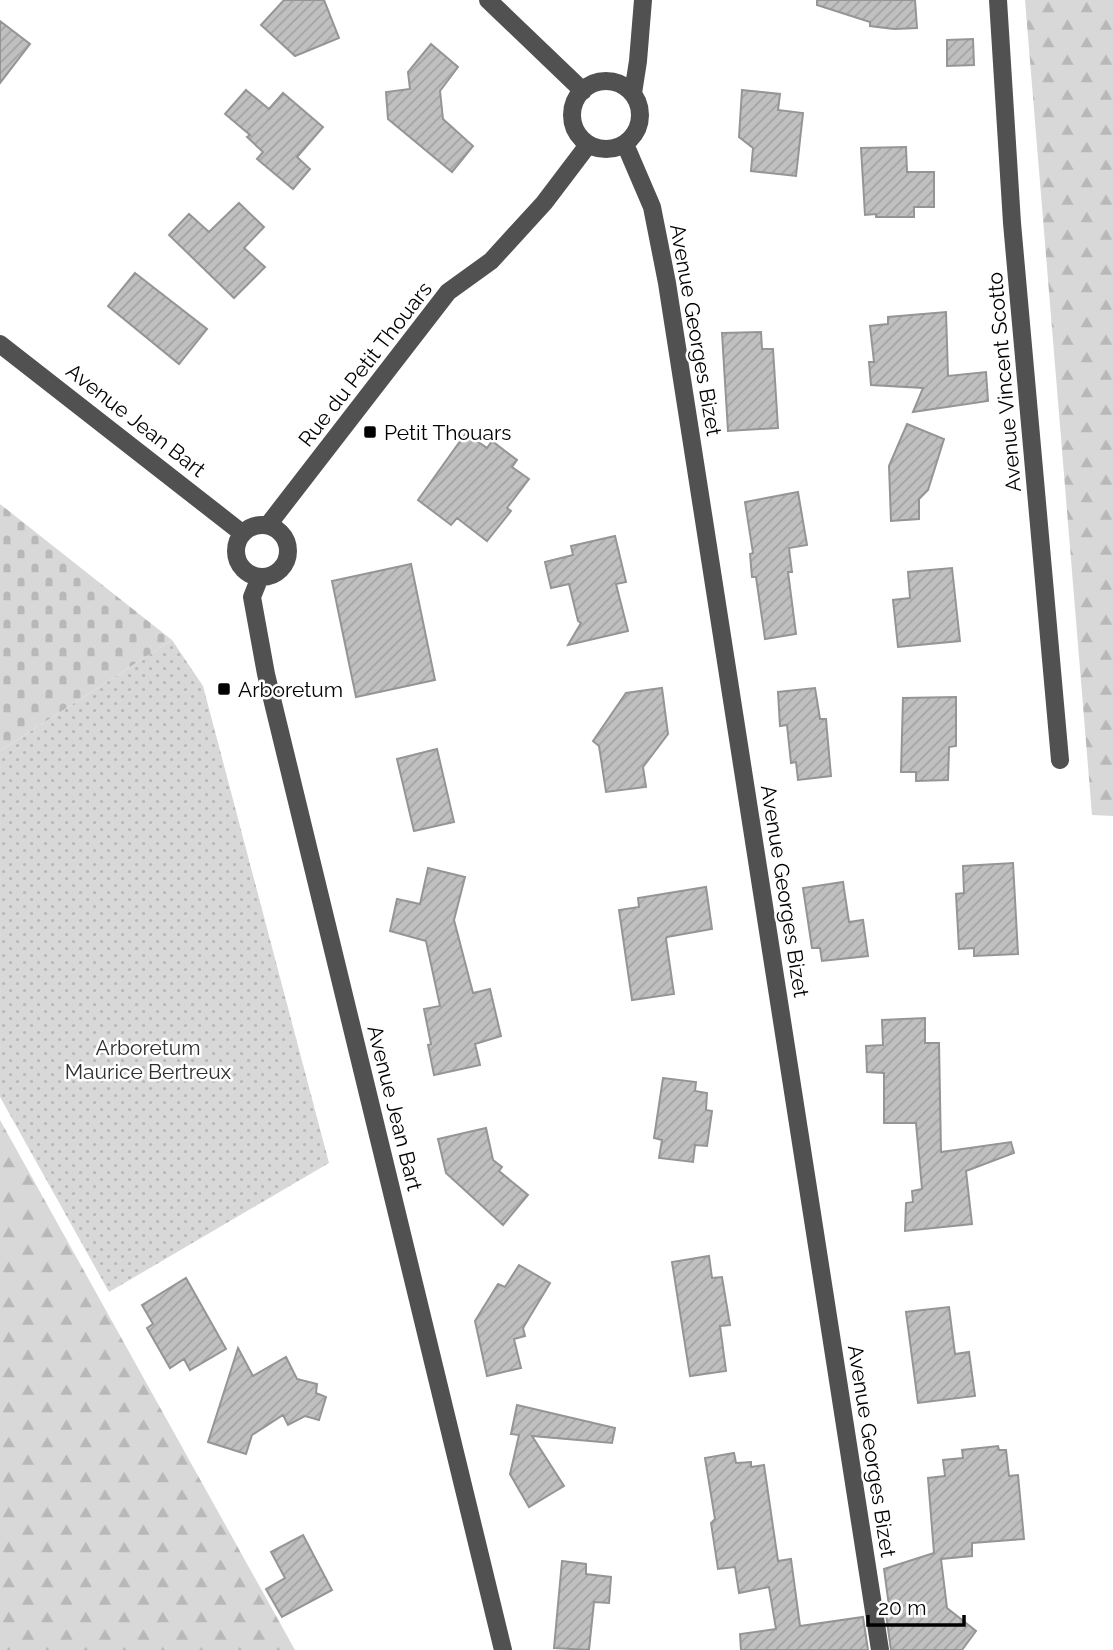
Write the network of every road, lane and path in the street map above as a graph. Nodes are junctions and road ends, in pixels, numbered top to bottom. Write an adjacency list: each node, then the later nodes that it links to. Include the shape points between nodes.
1 (488, 0): 4 (street)
2 (643, 0): 5 (street)
3 (998, 0): 12 (street, Avenue Vincent Scotto, via 1012,223)
4 (583, 91): 5 (street, via 592,84 614,81); 7 (street, via 572,119)
5 (633, 93): 6 (street, via 640,120)
6 (625, 144): 7 (street, via 611,149); 14 (street, Avenue Georges Bizet, via 652,207 667,282)
7 (589, 145): 9 (street, Rue du Petit Thouars, via 491,261 448,292)
8 (0, 344): 10 (street, Avenue Jean Bart)
9 (268, 525): 10 (street, via 254,525); 11 (street, via 282,535 288,550 276,573)
10 (242, 533): 11 (street, via 236,548 239,564)
11 (260, 577): 13 (street, Avenue Jean Bart, via 252,597 266,674)
12 (1060, 760)
13 (503, 1650)
14 (880, 1650)

